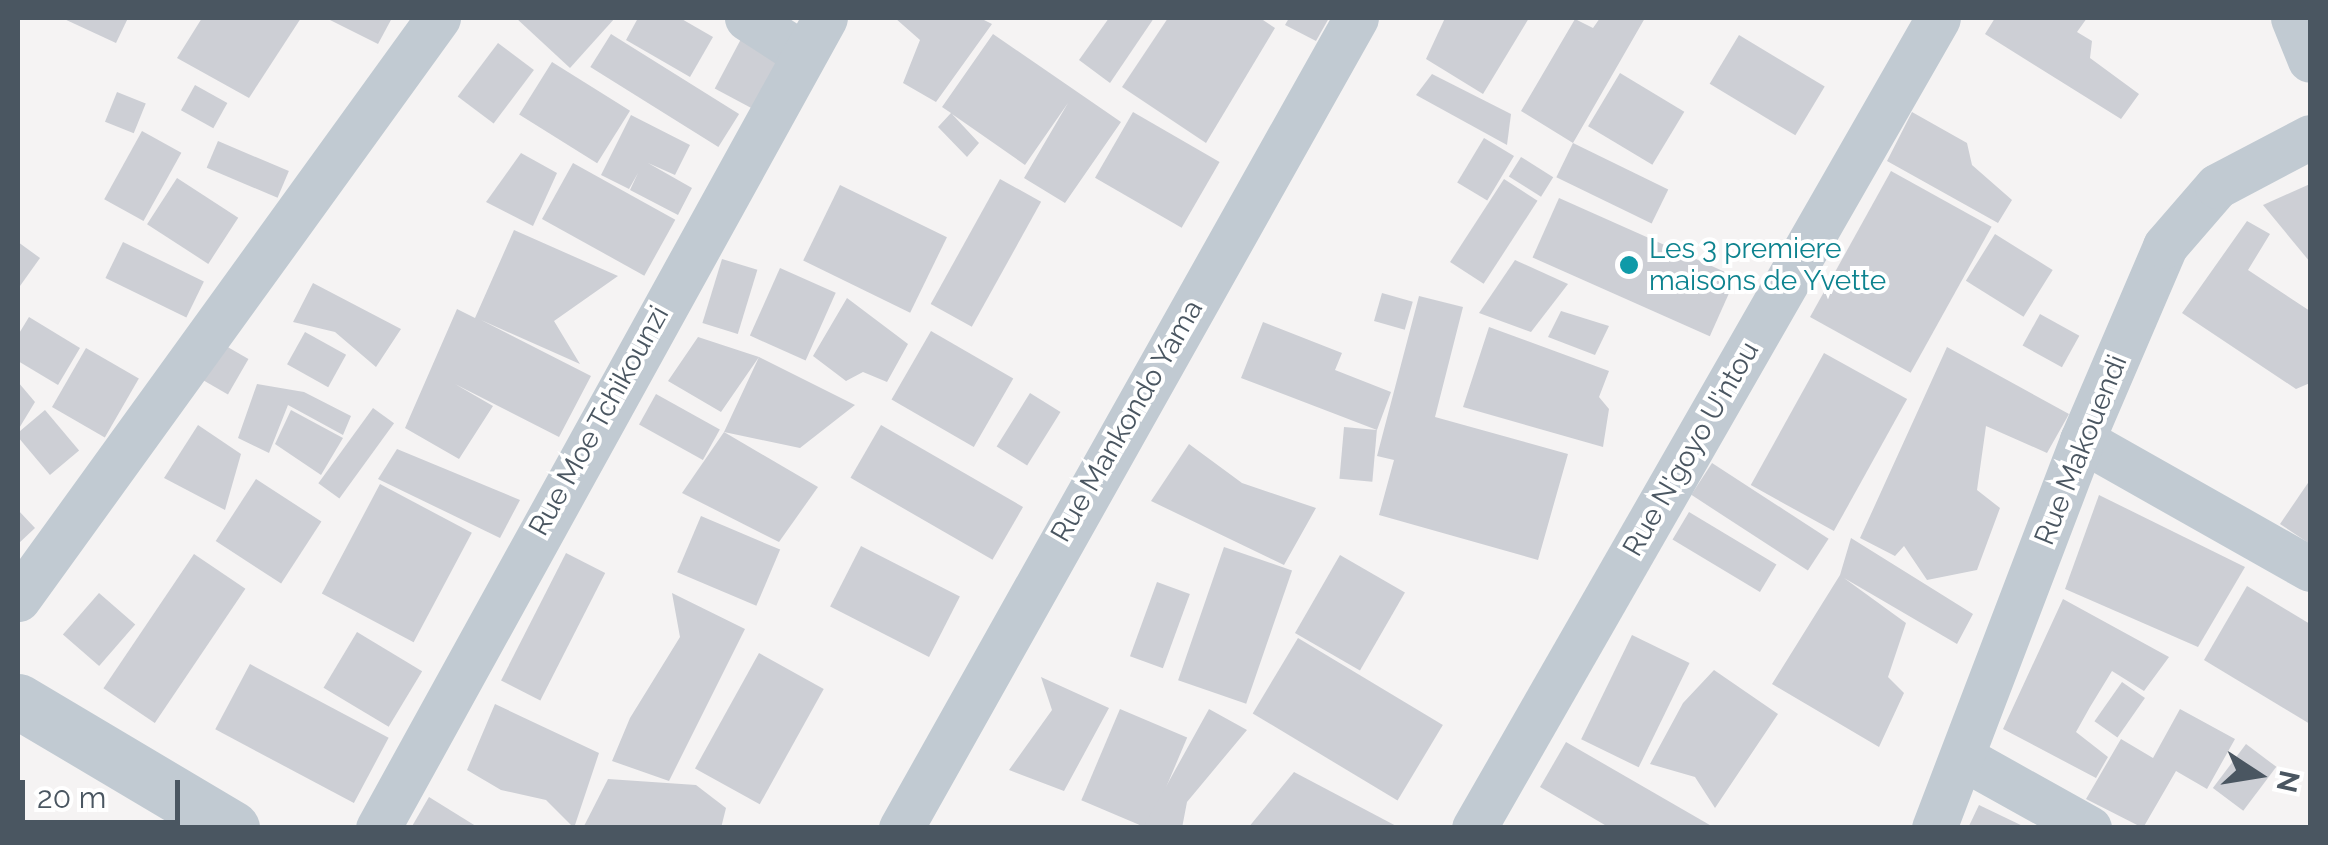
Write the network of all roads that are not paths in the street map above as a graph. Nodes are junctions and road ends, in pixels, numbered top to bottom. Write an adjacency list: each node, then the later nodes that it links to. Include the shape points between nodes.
1 (438, 18): 11 (street)
2 (746, 18): 6 (street)
3 (1356, 18): 16 (street, Rue Mankondo Yama)
4 (1938, 18): 17 (street, Rue N'goyo U'ntou)
5 (2293, 18): 7 (street)
6 (813, 35): 15 (street, Rue Moe Tchikounzi)
7 (2310, 60)
8 (2310, 136): 9 (street, Rue Makouendi, via 2217,186 2166,246)
9 (2082, 440): 10 (street); 13 (street, Rue Makouendi)
10 (2310, 569)
11 (18, 599)
12 (18, 701): 14 (street)
13 (1965, 759): 18 (street, Rue Makouendi); 19 (street)
14 (232, 828)
15 (378, 828)
16 (901, 828)
17 (1474, 828)
18 (1934, 828)
19 (2089, 828)

